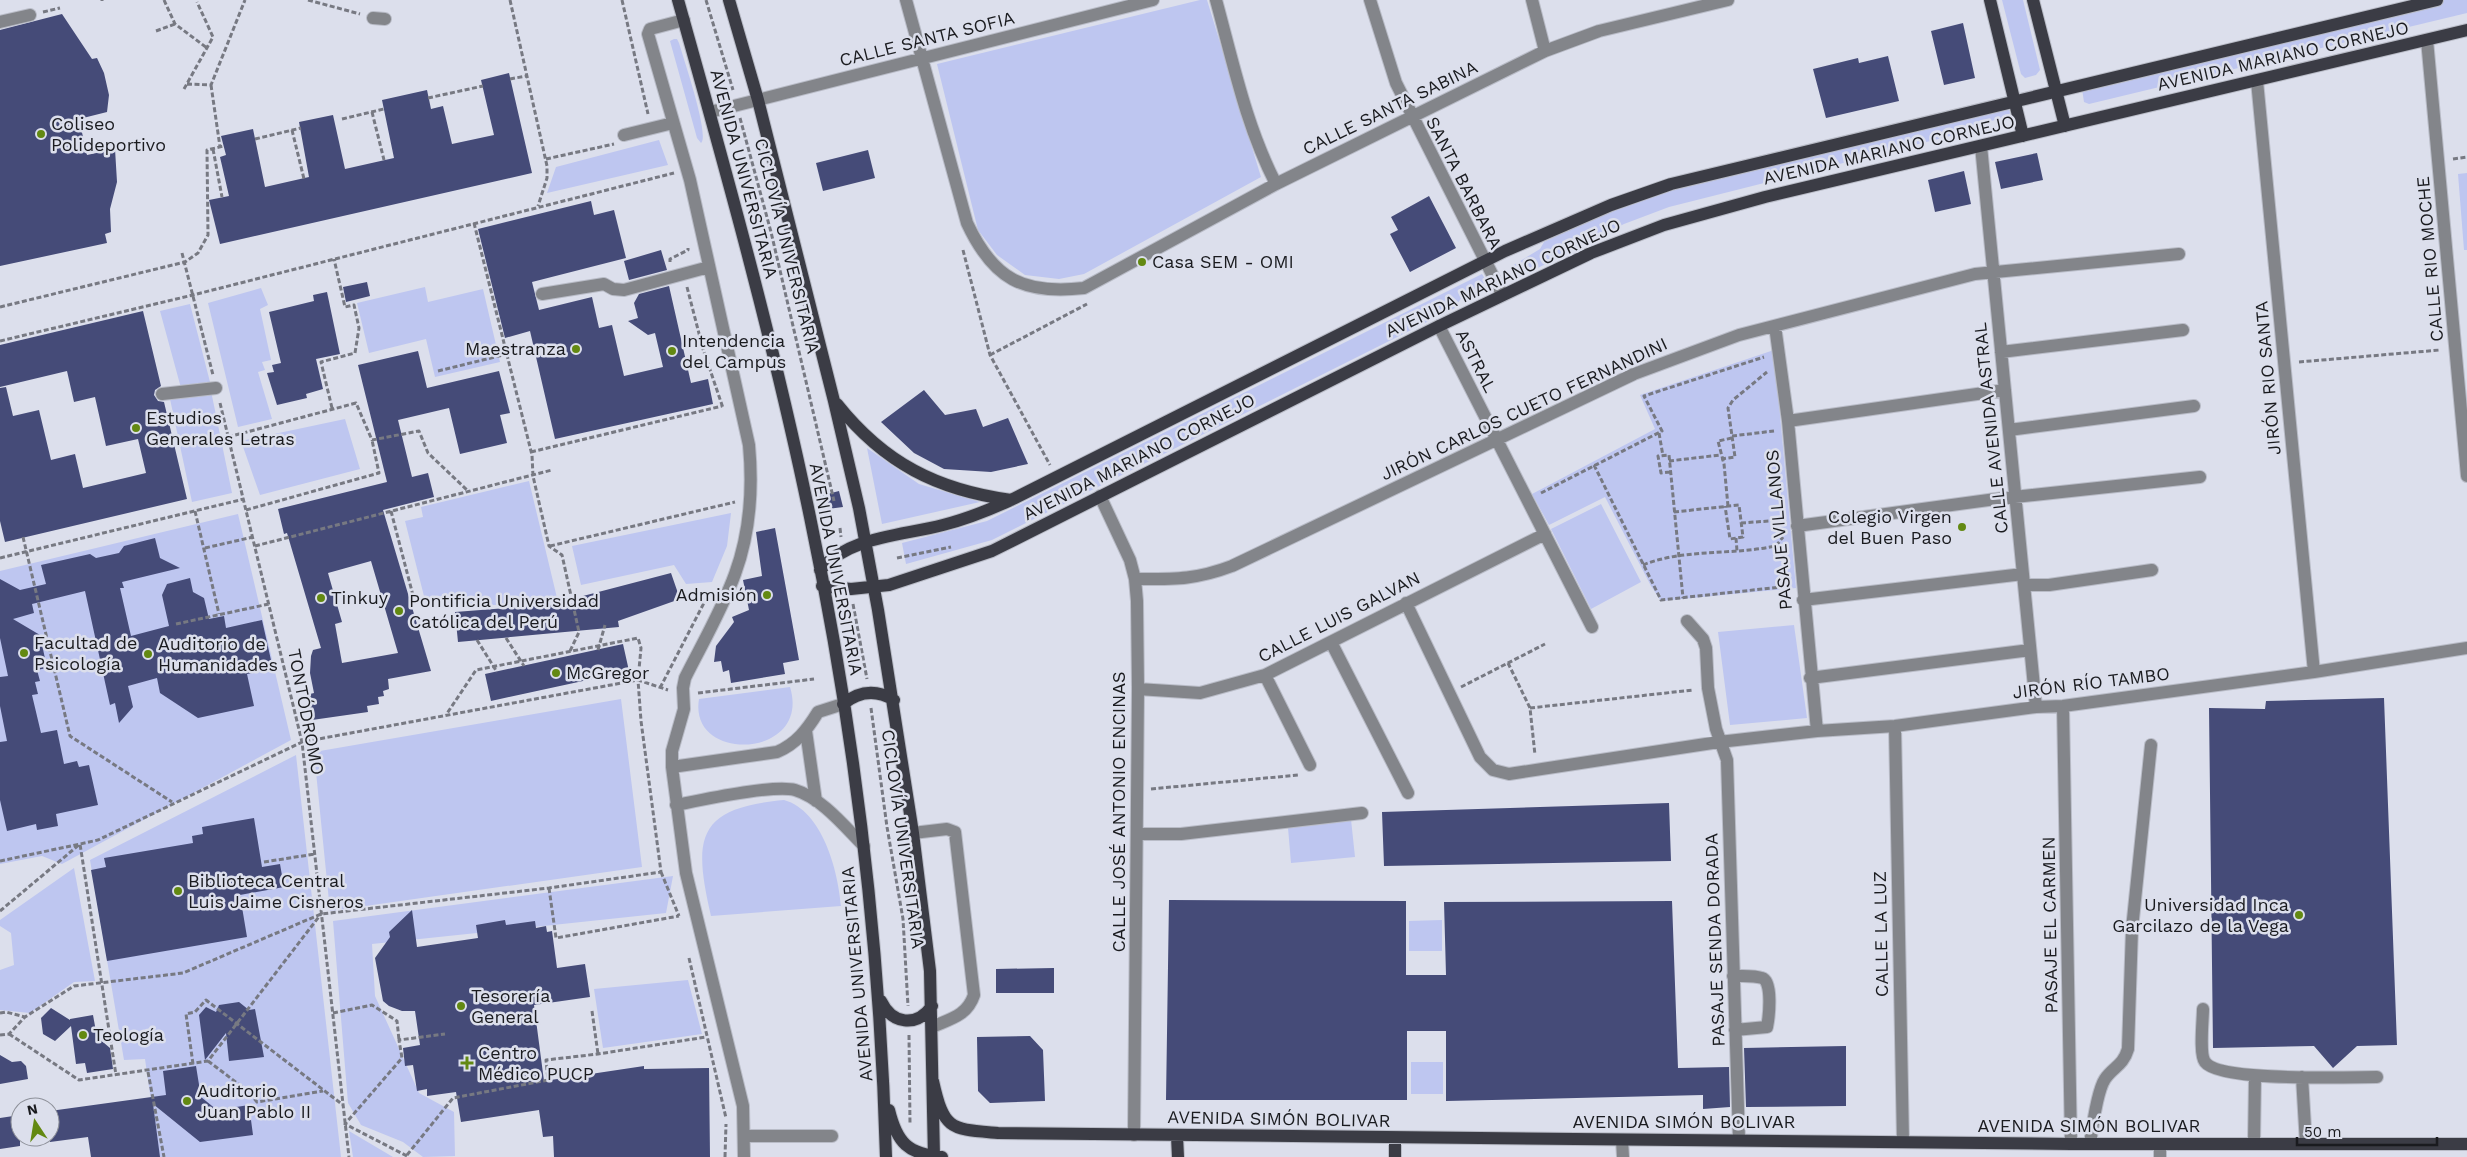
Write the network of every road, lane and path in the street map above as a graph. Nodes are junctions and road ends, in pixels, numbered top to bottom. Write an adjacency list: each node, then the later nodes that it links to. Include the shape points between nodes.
1 (164, 0): 23 (path)
2 (245, 0): 34 (path)
3 (308, 0): 20 (path)
4 (510, 0): 30 (path)
5 (622, 0): 50 (path)
6 (678, 0): 21 (main road, AVENIDA UNIVERSITARIA)
7 (706, 0): 41 (path, CICLOVÍA UNIVERSITARIA)
8 (730, 0): 39 (main road, AVENIDA UNIVERSITARIA)
9 (906, 0): 29 (street)
10 (1153, 0): 29 (street, CALLE SANTA SOFIA)
11 (1216, 0): 64 (street, via 1251,126)
12 (1370, 0): 45 (street, SANTA BARBARA, via 1396,83)
13 (1532, 0): 28 (street)
14 (1728, 0): 28 (street, CALLE SANTA SABINA, via 1599,31)
15 (1990, 0): 40 (main road)
16 (2033, 0): 37 (main road)
17 (2437, 0): 37 (main road, AVENIDA MARIANO CORNEJO)
18 (197, 2): 27 (path, via 213,37)
19 (30, 15): 22 (street)
20 (379, 18)
21 (684, 20): 44 (main road, AVENIDA UNIVERSITARIA); 47 (street, via 648,31)
22 (0, 22)
23 (175, 24): 25 (path); 27 (path)
24 (2467, 30): 26 (main road, AVENIDA MARIANO CORNEJO)
25 (156, 31)
26 (2427, 40): 32 (main road, AVENIDA MARIANO CORNEJO); 87 (street, CALLE RIO MOCHE)
27 (207, 48): 33 (path)
28 (1546, 52): 45 (street, CALLE SANTA SABINA)
29 (922, 58): 39 (street, CALLE SANTA SOFIA); 78 (street, via 967,223 980,250 1000,271 1025,285 1054,291)
30 (526, 76): 31 (path); 57 (path)
31 (510, 80)
32 (2257, 80): 48 (main road, AVENIDA MARIANO CORNEJO); 92 (street, JIRÓN RIO SANTA)
33 (187, 84): 34 (path); 36 (path)
34 (211, 84): 56 (path, via 222,146)
35 (483, 86): 38 (path)
36 (184, 89)
37 (2056, 91): 40 (main road, AVENIDA MARIANO CORNEJO); 48 (main road)
38 (428, 98)
39 (758, 100): 41 (street, CALLE SANTA SOFIA); 98 (main road, AVENIDA UNIVERSITARIA)
40 (2015, 101): 52 (main road); 74 (main road, AVENIDA MARIANO CORNEJO, via 1671,184 1611,204)
41 (737, 105): 44 (street, CALLE SANTA SOFIA); 129 (path, CICLOVÍA UNIVERSITARIA, via 771,232)
42 (384, 109): 43 (path)
43 (372, 112): 46 (path); 58 (path)
44 (710, 112): 154 (main road, AVENIDA UNIVERSITARIA, via 780,384)
45 (1411, 117): 64 (street, CALLE SANTA SABINA); 74 (street, SANTA BARBARA)
46 (342, 119)
47 (673, 123): 50 (street); 60 (street)
48 (2064, 126): 52 (main road, AVENIDA MARIANO CORNEJO)
49 (300, 128): 51 (path)
50 (652, 128): 54 (street)
51 (292, 130): 53 (path); 62 (path)
52 (2023, 136): 55 (main road, AVENIDA MARIANO CORNEJO)
53 (255, 139)
54 (621, 139): 57 (path)
55 (1981, 146): 76 (street, CALLE AVENIDA ASTRAL); 80 (main road, AVENIDA MARIANO CORNEJO, via 1765,197 1664,225 1591,252)
56 (213, 149): 65 (path); 73 (path, via 207,150 208,235 198,253)
57 (546, 159): 66 (path, via 548,178)
58 (384, 160)
59 (671, 165): 61 (path)
60 (686, 168): 61 (path); 75 (street)
61 (673, 174): 63 (path); 66 (path)
62 (304, 179)
63 (675, 183)
64 (1276, 184): 78 (street, CALLE SANTA SABINA)
65 (222, 197)
66 (538, 206): 67 (path)
67 (474, 223): 72 (path); 89 (path)
68 (688, 241): 77 (path, via 688,250 670,259)
69 (961, 245): 91 (path)
70 (182, 253): 73 (path, TONTÓDROMO)
71 (2179, 254): 76 (street, JIRÓN CARLOS CUETO FERNANDINI)
72 (334, 259): 81 (path); 101 (path, via 345,307 354,305 359,328 355,352 321,362)
73 (185, 262): 81 (path, TONTÓDROMO); 82 (path)
74 (1484, 262): 80 (street, SANTA BARBARA); 120 (main road, AVENIDA MARIANO CORNEJO)
75 (709, 267): 77 (street); 194 (street, via 749,445 751,494 736,572 685,678)
76 (1994, 272): 84 (street, JIRÓN CARLOS CUETO FERNANDINI, via 1974,274); 88 (street, CALLE AVENIDA ASTRAL)
77 (668, 278): 79 (street, via 624,290 604,284); 99 (path, via 673,288 687,287)
78 (1084, 288): 91 (path, via 1090,302)
79 (542, 294)
80 (1502, 294): 83 (main road, AVENIDA MARIANO CORNEJO)
81 (194, 296): 86 (path); 95 (path, TONTÓDROMO)
82 (0, 306)
83 (1439, 326): 108 (street, ASTRAL); 124 (main road, AVENIDA MARIANO CORNEJO)
84 (1775, 326): 103 (street, PASAJE VILLANOS); 108 (street, JIRÓN CARLOS CUETO FERNANDINI, via 1739,335 1634,374)
85 (2182, 330): 88 (street)
86 (0, 341)
87 (2456, 349): 92 (path); 119 (street, CALLE RIO MOCHE)
88 (2001, 352): 96 (street, CALLE AVENIDA ASTRAL)
89 (507, 354): 94 (path); 110 (path)
90 (1773, 354): 105 (path, via 1644,396 1662,430)
91 (990, 355): 120 (path)
92 (2284, 363): 184 (street, JIRÓN RIO SANTA)
93 (1774, 367): 107 (path, via 1728,408)
94 (438, 371)
95 (216, 388): 97 (street); 106 (path, TONTÓDROMO)
96 (2005, 390): 103 (street); 104 (street, CALLE AVENIDA ASTRAL)
97 (162, 394)
98 (834, 401): 127 (main road, via 868,439 910,470 959,491); 142 (main road, AVENIDA UNIVERSITARIA)
99 (722, 406): 102 (path); 110 (path)
100 (2194, 406): 104 (street)
101 (332, 408): 106 (path); 109 (path, via 356,403)
102 (725, 412)
103 (1784, 426): 107 (path); 136 (street, PASAJE VILLANOS)
104 (2009, 430): 125 (street, CALLE AVENIDA ASTRAL)
105 (1659, 433): 112 (path); 115 (path)
106 (228, 437): 126 (path, TONTÓDROMO)
107 (1732, 437): 111 (path, via 1718,441); 113 (path, via 1735,457)
108 (1496, 439): 128 (street, ASTRAL); 156 (street, JIRÓN CARLOS CUETO FERNANDINI, via 1232,566 1204,576)
109 (372, 440): 122 (path, via 419,431 428,453); 131 (path, via 380,473)
110 (531, 452): 118 (path)
111 (1720, 455): 113 (path); 114 (path)
112 (1663, 456): 114 (path, via 1669,455); 117 (path, via 1658,456 1661,473)
113 (1721, 460): 130 (path, via 1724,464)
114 (1669, 461): 117 (path)
115 (1594, 465): 128 (path); 153 (path)
116 (552, 470): 118 (path)
117 (1670, 472): 134 (path)
118 (532, 476): 122 (path); 144 (path)
119 (2467, 476)
120 (1056, 477): 127 (main road, AVENIDA MARIANO CORNEJO)
121 (2200, 477): 125 (street)
122 (467, 490): 133 (path)
123 (735, 493): 144 (path, via 735,503)
124 (1100, 496): 156 (street, CALLE JOSÉ ANTONIO ENCINAS); 160 (main road, AVENIDA MARIANO CORNEJO, via 992,551 937,571)
125 (2015, 497): 136 (street); 157 (street, CALLE AVENIDA ASTRAL)
126 (244, 499): 131 (path, TONTÓDROMO); 132 (path)
127 (1011, 500): 142 (main road, AVENIDA MARIANO CORNEJO, via 966,519)
128 (1527, 500): 138 (street, ASTRAL)
129 (834, 501)
130 (1726, 506): 134 (path); 135 (path, via 1739,505); 141 (path, via 1730,539)
131 (246, 510): 140 (path, TONTÓDROMO)
132 (195, 511): 146 (path); 148 (path)
133 (391, 511): 143 (path); 165 (path)
134 (1674, 512): 150 (path)
135 (1741, 523): 136 (path); 141 (path, via 1743,537)
136 (1790, 525): 149 (path, via 1776,546); 164 (street, PASAJE VILLANOS)
137 (840, 528): 147 (path)
138 (1545, 534): 166 (street, CALLE LUIS GALVAN); 172 (street, ASTRAL)
139 (24, 537): 148 (path)
140 (253, 537): 143 (path, TONTÓDROMO); 146 (path)
141 (1736, 538): 149 (path)
142 (866, 543): 147 (main road, AVENIDA MARIANO CORNEJO); 160 (main road, AVENIDA UNIVERSITARIA)
143 (255, 546): 167 (path, TONTÓDROMO)
144 (549, 546): 180 (path, via 562,555 579,632)
145 (956, 546): 152 (path)
146 (205, 548): 168 (path)
147 (844, 550): 154 (main road, AVENIDA MARIANO CORNEJO)
148 (27, 551): 151 (path); 213 (path, via 70,736)
149 (1737, 551): 150 (path)
150 (1678, 557): 153 (path); 163 (path)
151 (0, 558)
152 (897, 558)
153 (1643, 565): 163 (path, via 1661,600)
154 (820, 570): 158 (main road, AVENIDA UNIVERSITARIA)
155 (2152, 570): 157 (street, via 2049,585)
156 (1135, 579): 191 (street, CALLE JOSÉ ANTONIO ENCINAS)
157 (2023, 580): 164 (street); 179 (street, CALLE AVENIDA ASTRAL)
158 (822, 586): 161 (main road, AVENIDA MARIANO CORNEJO); 196 (main road, AVENIDA UNIVERSITARIA)
159 (1794, 586): 163 (path)
160 (874, 588): 161 (main road, AVENIDA MARIANO CORNEJO); 195 (main road, AVENIDA UNIVERSITARIA)
161 (851, 590): 192 (path, CICLOVÍA UNIVERSITARIA)
162 (706, 598): 189 (path)
163 (1683, 598)
164 (1803, 600): 186 (street, PASAJE VILLANOS)
165 (416, 603)
166 (1406, 603): 175 (street, CALLE LUIS GALVAN); 193 (street, JIRÓN RÍO TAMBO)
167 (269, 604): 168 (path); 204 (path, TONTÓDROMO)
168 (219, 614): 170 (path)
169 (1687, 620): 190 (street, PASAJE SENDA DORADA, via 1703,639 1706,648)
170 (176, 624)
171 (606, 626): 178 (path, bridge)
172 (1592, 627)
173 (506, 638): 182 (path, bridge)
174 (477, 640): 183 (path, bridge)
175 (1331, 642): 185 (street, CALLE LUIS GALVAN); 211 (street)
176 (1545, 644): 181 (path)
177 (2467, 648): 184 (street, JIRÓN RÍO TAMBO)
178 (598, 650)
179 (2030, 650): 186 (street); 198 (street, CALLE AVENIDA ASTRAL)
180 (570, 652): 188 (path, via 638,638 641,648); 200 (path, via 476,670)
181 (1508, 663): 193 (path); 199 (path)
182 (524, 666)
183 (497, 672)
184 (2314, 672): 197 (street, JIRÓN RÍO TAMBO)
185 (1266, 675): 191 (street, CALLE LUIS GALVAN, via 1200,693); 207 (street)
186 (1810, 678): 203 (street, PASAJE VILLANOS)
187 (814, 679): 194 (path)
188 (638, 680): 189 (path); 200 (path); 223 (path)
189 (660, 688): 194 (path)
190 (1708, 688): 199 (path); 205 (street, PASAJE SENDA DORADA)
191 (1138, 689): 210 (street, CALLE JOSÉ ANTONIO ENCINAS)
192 (869, 692): 195 (main road); 196 (main road); 239 (path, CICLOVÍA UNIVERSITARIA, via 903,919)
193 (1449, 694): 209 (street, JIRÓN RÍO TAMBO, via 1480,757 1493,770 1509,774)
194 (683, 695): 208 (street, via 682,720 672,751)
195 (894, 700): 216 (main road, AVENIDA UNIVERSITARIA)
196 (843, 704): 202 (street, via 818,712); 219 (main road, AVENIDA UNIVERSITARIA)
197 (2063, 706): 198 (street, JIRÓN RÍO TAMBO); 269 (street, PASAJE EL CARMEN)
198 (2036, 707): 201 (street, JIRÓN RÍO TAMBO)
199 (1530, 708): 209 (path)
200 (446, 716): 204 (path)
201 (1895, 726): 203 (street, JIRÓN RÍO TAMBO); 268 (street, CALLE LA LUZ)
202 (806, 731): 208 (street, via 777,752); 212 (street)
203 (1817, 732): 205 (street, JIRÓN RÍO TAMBO)
204 (302, 742): 213 (path); 220 (path, TONTÓDROMO)
205 (1719, 742): 209 (street, JIRÓN RÍO TAMBO); 230 (street, PASAJE SENDA DORADA, via 1727,760)
206 (2151, 745): 270 (street, via 2132,929 2128,1049 2125,1060 2105,1080 2092,1124)
207 (1310, 765): 210 (path, via 1303,774 1291,777)
208 (672, 767): 214 (street)
209 (1537, 771)
210 (1138, 790): 217 (street, CALLE JOSÉ ANTONIO ENCINAS)
211 (1408, 793)
212 (816, 802): 214 (street, via 796,790 775,789); 219 (street)
213 (173, 803): 218 (path, via 98,840)
214 (676, 805): 262 (street, via 687,877 738,1081)
215 (1362, 813): 217 (street, via 1181,834)
216 (913, 833): 233 (main road, AVENIDA UNIVERSITARIA); 241 (street, via 947,828 955,832 974,996 970,1007)
217 (1137, 834): 261 (street, CALLE JOSÉ ANTONIO ENCINAS)
218 (80, 844): 221 (path); 225 (path); 231 (path)
219 (864, 846): 232 (main road, AVENIDA UNIVERSITARIA)
220 (315, 854): 222 (path); 226 (path, TONTÓDROMO)
221 (0, 861)
222 (264, 862)
223 (661, 872): 224 (path); 227 (path)
224 (549, 888): 226 (path); 227 (path, via 556,938)
225 (0, 910)
226 (322, 914): 231 (path, via 183,972); 237 (path, TONTÓDROMO); 240 (path)
227 (679, 916): 228 (path)
228 (681, 924)
229 (688, 956): 246 (path)
230 (1734, 976): 242 (street, PASAJE SENDA DORADA); 242 (street, via 1762,978 1767,981 1768,988 1767,1026)
231 (101, 982): 238 (path, via 74,986); 252 (path)
232 (879, 996): 239 (main road, via 890,1015); 257 (main road, AVENIDA UNIVERSITARIA)
233 (932, 1006): 239 (main road, via 920,1017); 241 (main road, AVENIDA UNIVERSITARIA)
234 (2203, 1009): 253 (street, via 2202,1054 2205,1062 2214,1069)
235 (592, 1011): 248 (path)
236 (0, 1013): 238 (path)
237 (333, 1013): 247 (path, via 372,1005 397,1021); 259 (path, TONTÓDROMO)
238 (25, 1017): 243 (path)
239 (909, 1021): 274 (path, CICLOVÍA UNIVERSITARIA)
240 (236, 1024): 249 (path); 250 (path, via 206,1000 195,1012 186,1014); 258 (path)
241 (932, 1027): 256 (main road, AVENIDA UNIVERSITARIA)
242 (1735, 1030): 266 (street, PASAJE SENDA DORADA)
243 (9, 1034): 245 (path); 252 (path, via 79,1080)
244 (444, 1034): 247 (path)
245 (0, 1036)
246 (706, 1037): 248 (path); 279 (path, via 726,1116)
247 (399, 1040): 260 (path, via 402,1058)
248 (598, 1054): 276 (path, via 546,1060 548,1080 453,1098)
249 (208, 1062): 250 (path); 258 (path, via 249,1092 257,1102)
250 (193, 1064): 251 (path)
251 (148, 1071): 252 (path); 277 (path)
252 (116, 1075)
253 (2255, 1076): 254 (street); 271 (street)
254 (2302, 1077): 255 (street); 272 (street)
255 (2377, 1077)
256 (933, 1081): 261 (main road, AVENIDA SIMÓN BOLIVAR, via 945,1118 960,1129 998,1133); 282 (main road, AVENIDA UNIVERSITARIA)
257 (884, 1086): 274 (main road, via 895,1129); 281 (main road, AVENIDA UNIVERSITARIA)
258 (323, 1091): 259 (path)
259 (343, 1105): 260 (path, TONTÓDROMO)
260 (345, 1124): 276 (path); 278 (path, TONTÓDROMO)
261 (1134, 1135): 264 (main road, AVENIDA SIMÓN BOLIVAR)
262 (744, 1136): 263 (street); 280 (street)
263 (832, 1136)
264 (1178, 1136): 265 (main road, AVENIDA SIMÓN BOLIVAR); 283 (main road)
265 (1395, 1138): 267 (main road, AVENIDA SIMÓN BOLIVAR); 284 (main road)
266 (1739, 1139): 267 (main road, AVENIDA SIMÓN BOLIVAR); 268 (main road, AVENIDA SIMÓN BOLIVAR)
267 (1622, 1140): 285 (street)
268 (1903, 1142): 269 (main road, AVENIDA SIMÓN BOLIVAR)
269 (2071, 1144): 270 (main road, AVENIDA SIMÓN BOLIVAR)
270 (2090, 1144): 275 (main road, AVENIDA SIMÓN BOLIVAR)
271 (2254, 1144): 272 (main road, AVENIDA SIMÓN BOLIVAR); 275 (main road, AVENIDA SIMÓN BOLIVAR)
272 (2306, 1144): 273 (main road, AVENIDA SIMÓN BOLIVAR)
273 (2467, 1144)
274 (911, 1149): 282 (main road)
275 (2160, 1150)
276 (407, 1156)
277 (164, 1157)
278 (349, 1157)
279 (725, 1157)
280 (744, 1157)
281 (886, 1157)
282 (937, 1157)
283 (1178, 1157)
284 (1395, 1157)
285 (1623, 1157)

